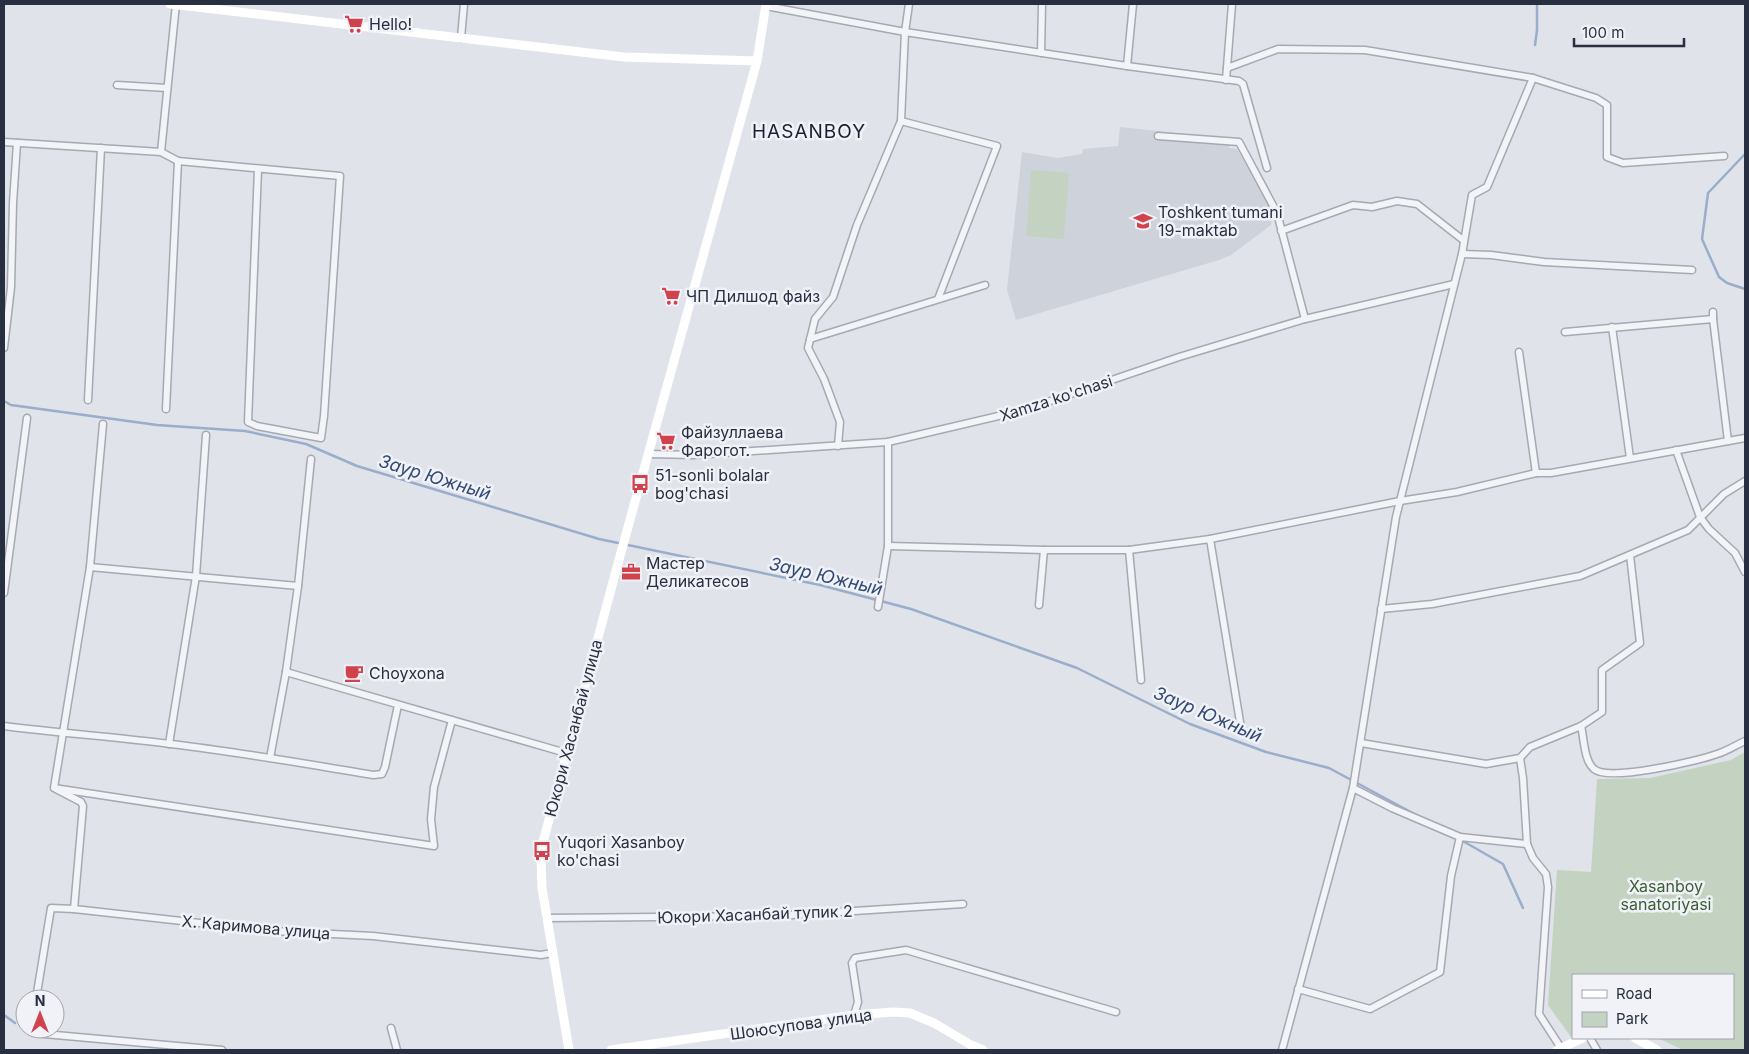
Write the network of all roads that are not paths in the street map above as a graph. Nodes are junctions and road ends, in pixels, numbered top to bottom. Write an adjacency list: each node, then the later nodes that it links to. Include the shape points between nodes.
1 (170, 4): 2 (street)
2 (176, 4): 10 (street); 18 (street)
3 (464, 4): 10 (street)
4 (909, 4): 9 (street)
5 (1042, 4): 11 (street)
6 (1134, 4): 13 (street)
7 (1232, 4): 14 (street)
8 (766, 5): 9 (street); 12 (street, Юкори Хасанбай улица)
9 (904, 32): 11 (street); 19 (street)
10 (461, 38): 12 (street, via 624,57)
11 (1041, 53): 13 (street)
12 (757, 61): 57 (street, Юкори Хасанбай улица)
13 (1127, 66): 16 (street)
14 (1227, 68): 15 (street, via 1278,49 1365,50); 16 (street)
15 (1533, 78): 25 (street, via 1596,98 1607,105 1607,157 1623,163); 32 (street, via 1487,187 1472,195)
16 (1226, 80): 27 (street, via 1243,84)
17 (116, 85): 18 (street)
18 (167, 88): 24 (street)
19 (900, 121): 38 (street, via 997,146); 44 (street, via 857,225 833,297 815,319)
20 (1158, 136): 31 (street, via 1239,142 1277,213)
21 (4, 142): 22 (street)
22 (16, 143): 23 (street); 30 (street)
23 (101, 148): 24 (street); 47 (street)
24 (161, 152): 26 (street)
25 (1724, 156)
26 (178, 161): 28 (street); 48 (street)
27 (1267, 168)
28 (258, 169): 28 (street, via 340,176 321,438 248,422)
29 (4, 202): 30 (street)
30 (13, 203): 37 (street)
31 (1281, 231): 32 (street, via 1353,205 1372,207 1397,201 1417,204); 40 (street)
32 (1463, 240): 33 (street)
33 (1462, 254): 34 (street); 35 (street)
34 (1692, 270)
35 (1454, 284): 40 (street, Xamza ko'chasi); 62 (street)
36 (985, 285): 38 (street)
37 (7, 287): 45 (street)
38 (938, 299): 44 (street)
39 (1713, 312): 41 (street)
40 (1305, 319): 54 (street, Xamza ko'chasi, via 1179,357 1024,410)
41 (1713, 320): 42 (street); 53 (street)
42 (1612, 327): 43 (street); 58 (street)
43 (1565, 332)
44 (810, 339): 55 (street, via 808,348 840,422)
45 (4, 348)
46 (1519, 352): 60 (street)
47 (88, 400)
48 (166, 409)
49 (26, 418): 73 (street)
50 (103, 424): 69 (street)
51 (206, 435): 71 (street)
52 (1745, 438): 53 (street)
53 (1728, 441): 56 (street)
54 (888, 442): 55 (street, Xamza ko'chasi); 65 (street)
55 (838, 446): 57 (street, Xamza ko'chasi, via 693,455)
56 (1676, 450): 58 (street); 63 (street)
57 (648, 454): 88 (street, Юкори Хасанбай улица)
58 (1630, 458): 60 (street)
59 (311, 459): 72 (street)
60 (1536, 473): 62 (street, via 1457,492)
61 (1745, 481): 63 (street, via 1724,494)
62 (1400, 501): 64 (street); 76 (street)
63 (1700, 517): 68 (street, via 1688,530); 70 (street, via 1735,553)
64 (1210, 539): 67 (street); 83 (street)
65 (888, 546): 66 (street); 75 (street)
66 (1044, 550): 67 (street); 74 (street)
67 (1128, 550): 78 (street)
68 (1630, 555): 76 (street, via 1580,576 1554,582 1432,604); 82 (street, via 1640,643 1602,670 1602,712)
69 (90, 566): 71 (street); 84 (street)
70 (1745, 572)
71 (196, 576): 72 (street); 87 (street)
72 (298, 586): 77 (street)
73 (4, 593)
74 (1039, 605)
75 (878, 607)
76 (1381, 609): 86 (street)
77 (286, 672): 79 (street); 89 (street)
78 (1141, 680)
79 (398, 705): 80 (street); 89 (street, via 382,774)
80 (452, 720): 88 (street); 93 (street, via 434,787 431,819 434,846)
81 (4, 726): 84 (street)
82 (1581, 726): 85 (street, via 1588,758 1592,768 1599,773 1638,773 1717,754); 90 (street, via 1530,747)
83 (1242, 728)
84 (62, 734): 87 (street); 91 (street)
85 (1745, 741)
86 (1360, 743): 90 (street, via 1486,764); 92 (street)
87 (169, 744): 89 (street)
88 (566, 753): 99 (street, Юкори Хасанбай улица, via 542,851)
89 (270, 758)
90 (1520, 758): 96 (street)
91 (54, 788): 93 (street); 94 (street)
92 (1353, 788): 95 (street); 102 (street)
93 (85, 792): 94 (street)
94 (81, 802): 98 (street, via 84,810)
95 (1460, 837): 96 (street); 102 (street, via 1451,876 1440,972 1370,1009)
96 (1527, 844): 110 (street, via 1546,874 1548,887 1539,1014)
97 (963, 904): 99 (street, Юкори Хасанбай тупик 2, via 777,916)
98 (74, 909): 100 (street, Х. Каримова улица, via 272,931 373,936 541,955); 101 (street, Х. Каримова улица, via 51,908)
99 (547, 918): 100 (street, Юкори Хасанбай улица)
100 (552, 953): 113 (street, Юкори Хасанбай улица)
101 (38, 989)
102 (1298, 990): 116 (street)
103 (1116, 1012): 104 (street, via 906,950 855,958 852,964 858,1002)
104 (854, 1015): 114 (street, Шоюсупова улица); 115 (street, Шоюсупова улица, via 910,1013)
105 (391, 1028): 112 (street)
106 (65, 1036): 111 (street)
107 (1582, 1039): 110 (street)
108 (1591, 1039): 117 (street)
109 (1638, 1039): 118 (street)
110 (1559, 1049)
111 (222, 1050)
112 (397, 1050)
113 (569, 1050)
114 (611, 1050)
115 (983, 1050)
116 (1282, 1050)
117 (1597, 1050)
118 (1657, 1050)

